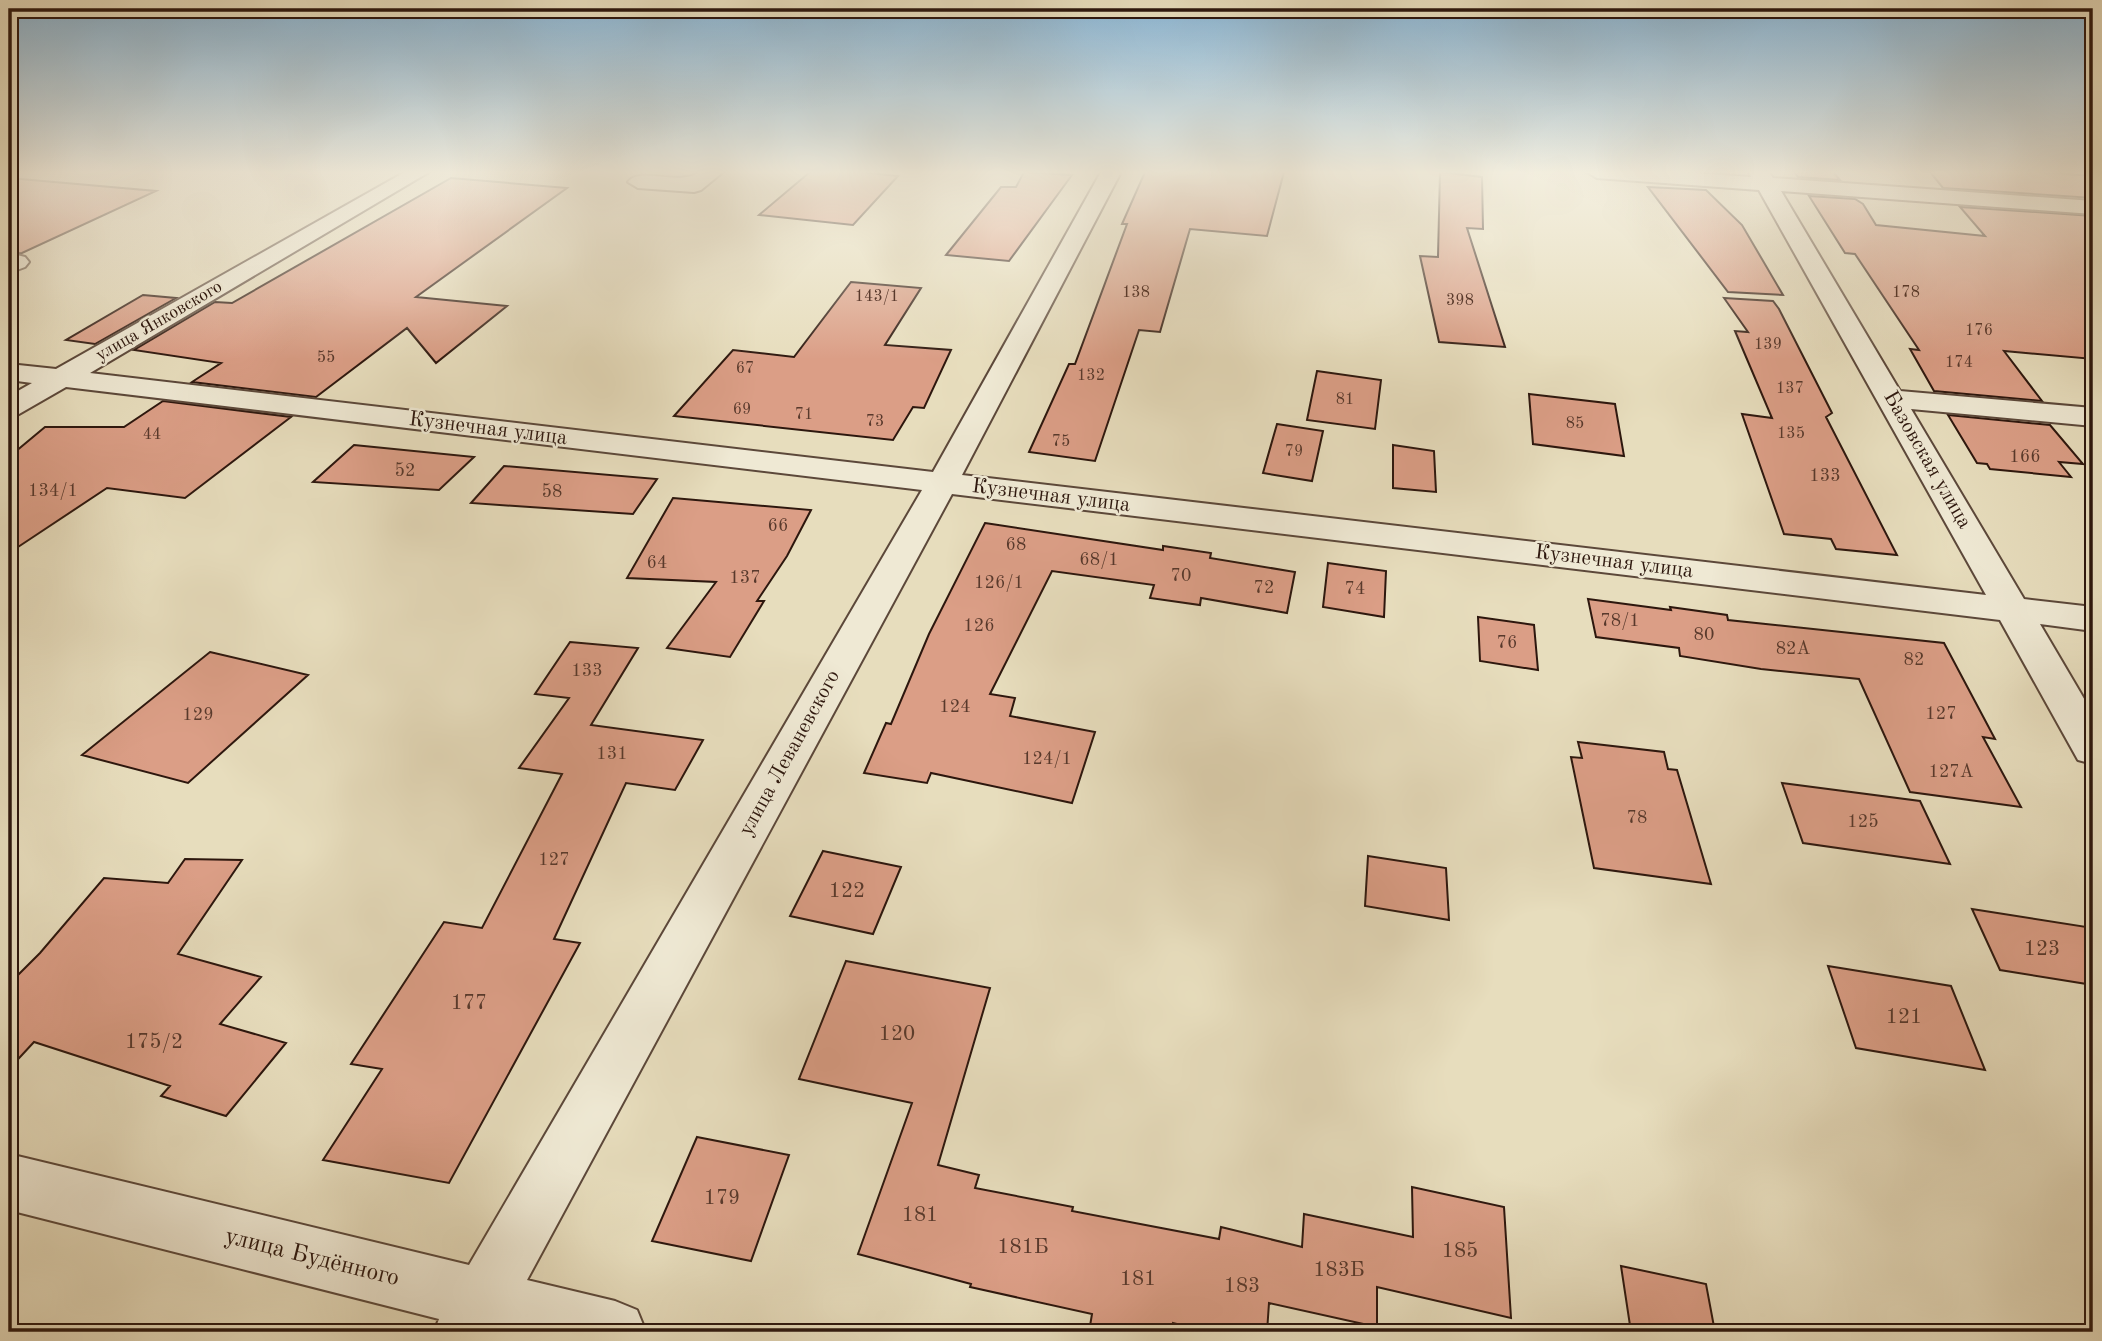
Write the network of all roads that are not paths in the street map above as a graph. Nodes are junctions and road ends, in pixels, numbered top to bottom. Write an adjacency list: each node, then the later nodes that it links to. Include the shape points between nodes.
1 (310, 235): 5 (street, улица Янковского)
2 (1077, 235): 9 (street, улица Леваневского)
3 (1796, 235): 6 (street, Базовская улица)
4 (9, 372): 5 (street, Кузнечная улица)
5 (60, 379): 7 (street, улица Янковского); 9 (street, Кузнечная улица)
6 (1891, 399): 8 (street); 10 (street, Базовская улица)
7 (9, 408)
8 (2093, 417)
9 (942, 483): 10 (street, Кузнечная улица); 14 (street, улица Леваневского)
10 (2013, 610): 11 (street, Кузнечная улица); 12 (street, Базовская улица)
11 (2093, 619)
12 (2093, 749)
13 (9, 1182): 14 (street, улица Будённого)
14 (474, 1316): 15 (street, улица Будённого)
15 (615, 1332)

